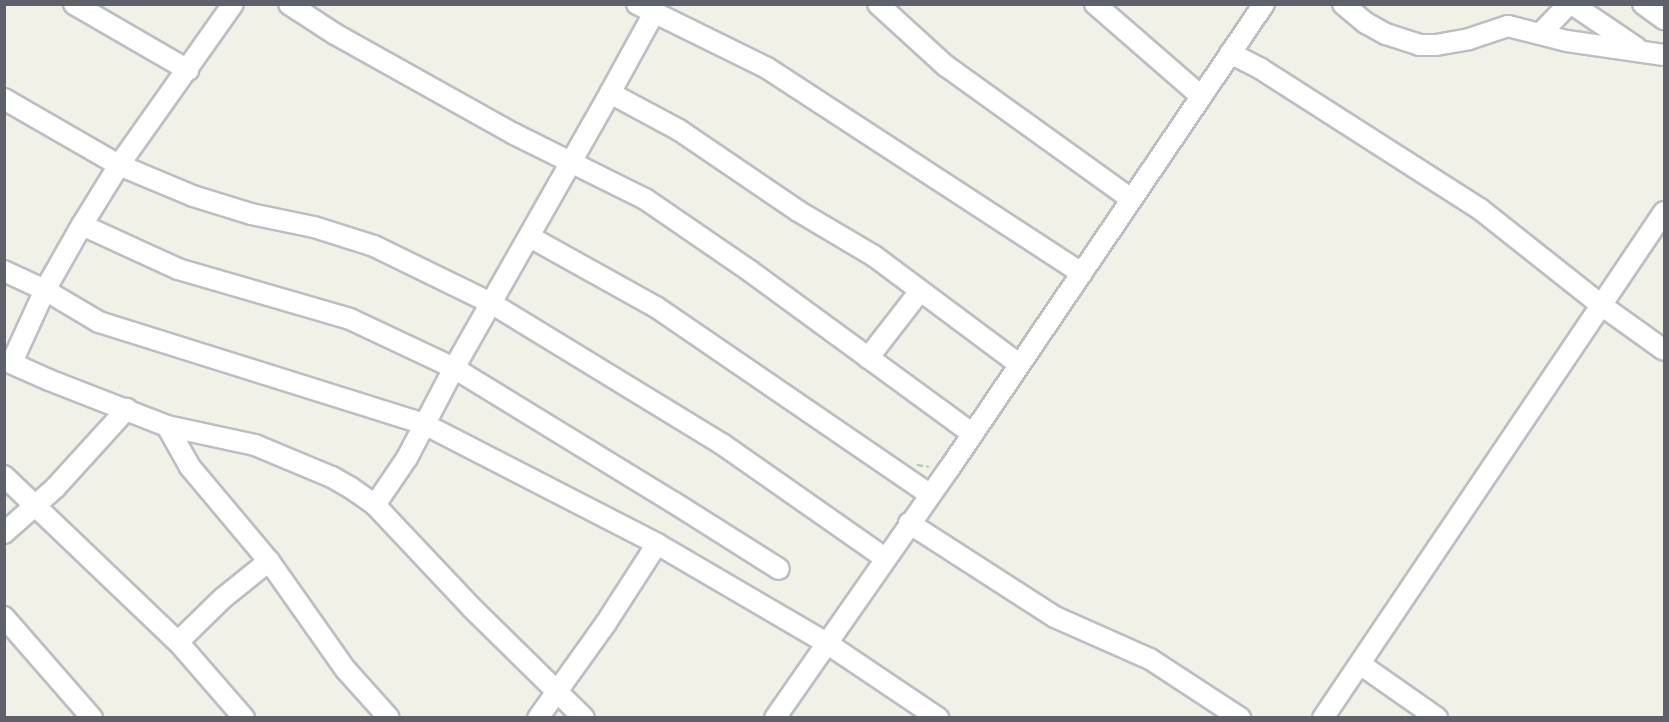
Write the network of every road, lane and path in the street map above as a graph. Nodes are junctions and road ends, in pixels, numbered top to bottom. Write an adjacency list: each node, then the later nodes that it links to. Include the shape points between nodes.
1 (74, 4): 17 (street)
2 (233, 4): 17 (street)
3 (289, 4): 21 (street, via 504,129)
4 (1095, 4): 19 (street)
5 (1264, 4): 14 (street)
6 (1343, 4): 12 (street, via 1386,34 1419,45 1469,39 1508,26)
7 (1570, 4): 12 (street); 13 (street)
8 (1643, 4): 11 (street)
9 (879, 5): 23 (street, via 946,66)
10 (646, 9): 18 (street); 28 (street, via 767,68)
11 (1665, 20)
12 (1540, 34): 13 (street)
13 (1638, 49): 15 (street); 16 (street)
14 (1230, 53): 19 (street); 32 (street, via 1480,209)
15 (1665, 55)
16 (1665, 66)
17 (188, 70): 22 (street)
18 (610, 93): 21 (street); 30 (street, via 679,130 798,211 874,256)
19 (1201, 96): 23 (street)
20 (4, 99): 22 (street)
21 (572, 163): 26 (street); 34 (street, via 620,185 680,221)
22 (119, 165): 25 (street); 31 (street, via 193,196 374,246)
23 (1131, 199): 28 (street)
24 (1665, 212): 32 (street)
25 (82, 225): 29 (street); 37 (street, via 178,269 350,319)
26 (530, 237): 31 (street); 43 (street, via 656,307)
27 (4, 271): 29 (street)
28 (1082, 273): 36 (street)
29 (45, 290): 35 (street); 39 (street, via 99,322)
30 (920, 291): 34 (street); 36 (street)
31 (491, 303): 37 (street); 49 (street, via 722,444)
32 (1601, 305): 33 (street); 55 (street)
33 (1665, 350)
34 (868, 358): 41 (street)
35 (8, 361): 38 (street)
36 (1019, 364): 41 (street)
37 (454, 368): 39 (street); 51 (street)
38 (127, 409): 40 (street); 44 (street)
39 (424, 424): 45 (street); 48 (street)
40 (167, 426): 45 (street, via 255,446 332,477); 50 (street, via 190,467)
41 (973, 434): 43 (street)
42 (4, 476): 44 (street)
43 (929, 494): 46 (street)
44 (34, 506): 47 (street); 53 (street)
45 (375, 506): 56 (street, via 471,607)
46 (909, 523): 49 (street); 64 (street, via 1055,617 1150,659)
47 (4, 533)
48 (657, 544): 54 (street); 56 (street)
49 (885, 558): 54 (street)
50 (269, 561): 53 (street, via 223,597); 59 (street, via 346,670)
51 (778, 569)
52 (4, 617): 57 (street)
53 (178, 642): 58 (street)
54 (828, 644): 62 (street); 63 (street)
55 (1360, 663): 65 (street); 66 (street)
56 (559, 691): 60 (street); 61 (street)
57 (92, 717)
58 (244, 717)
59 (389, 717)
60 (538, 717)
61 (584, 717)
62 (775, 717)
63 (938, 717)
64 (1240, 717)
65 (1323, 717)
66 (1437, 717)

